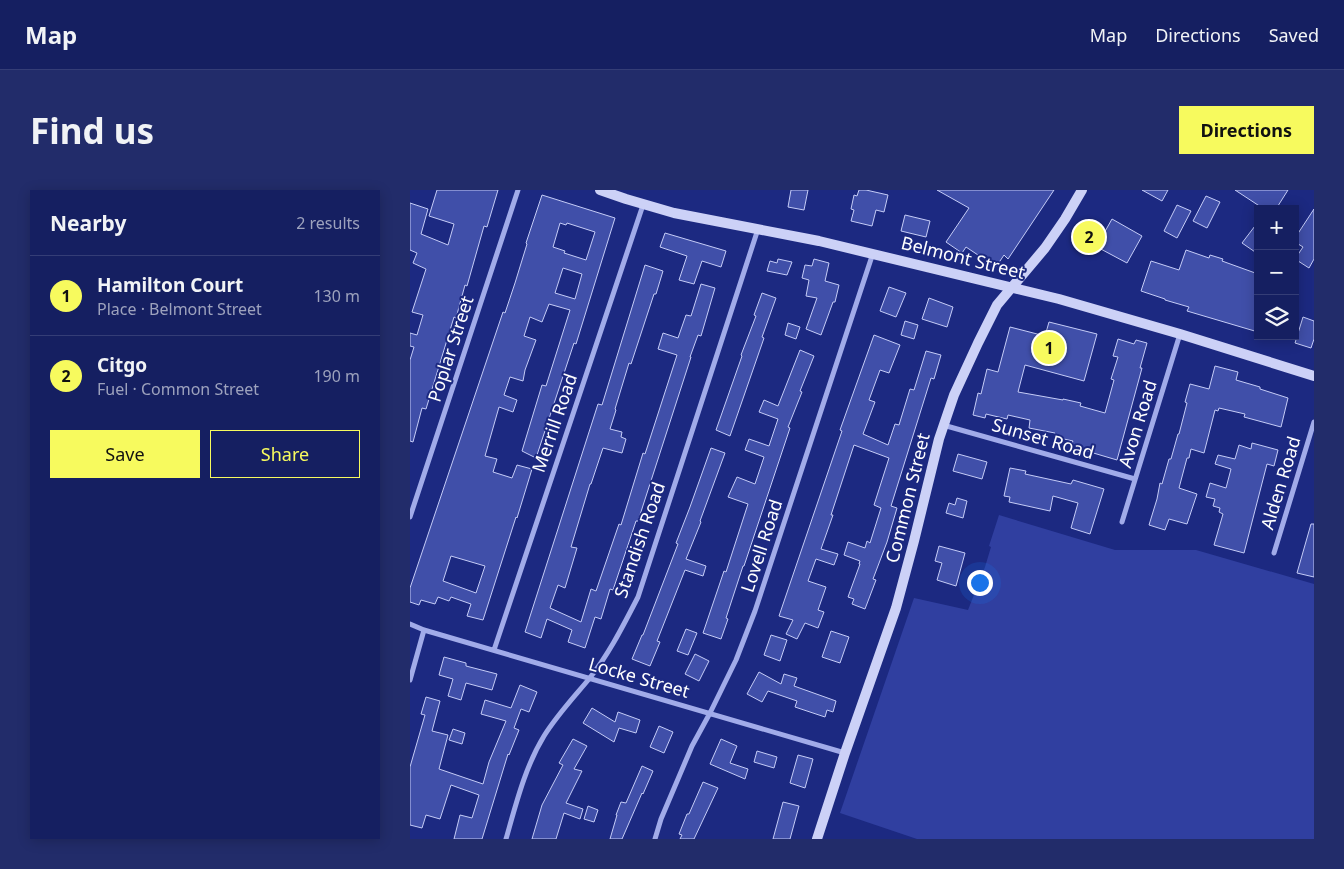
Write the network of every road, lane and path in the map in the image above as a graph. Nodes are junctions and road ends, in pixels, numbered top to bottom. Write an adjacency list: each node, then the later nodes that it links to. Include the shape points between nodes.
1 (518, 190): 13 (street, Poplar Street)
2 (600, 190): 4 (main road, Belmont Street)
3 (1082, 190): 7 (main road, Common Street, via 1045,248)
4 (643, 205): 5 (main road, Belmont Street); 18 (street, Merrill Road)
5 (758, 228): 6 (main road, Belmont Street); 19 (street, Standish Road, via 638,597 613,645)
6 (873, 253): 7 (main road, Belmont Street); 21 (street, Lovell Road, via 755,611)
7 (1012, 287): 8 (main road, Belmont Street); 11 (main road, Common Street, via 997,305 978,343)
8 (1180, 334): 9 (main road, Belmont Street); 12 (street, Avon Road)
9 (1314, 376)
10 (1314, 422): 15 (street, Alden Road)
11 (943, 425): 12 (street, Sunset Road); 22 (main road, Common Street, via 903,585)
12 (1135, 479): 14 (street, Avon Road)
13 (410, 517)
14 (1122, 522)
15 (1274, 553)
16 (410, 624): 17 (street)
17 (424, 630): 18 (street, Locke Street); 20 (street)
18 (494, 650): 19 (street, Locke Street)
19 (589, 678): 21 (street, Locke Street); 23 (street, Standish Road, via 544,736 527,770)
20 (410, 680)
21 (710, 713): 22 (street, Locke Street); 24 (street, Lovell Road, via 692,746)
22 (846, 753): 25 (main road, Common Street)
23 (506, 839)
24 (654, 839)
25 (817, 839)

